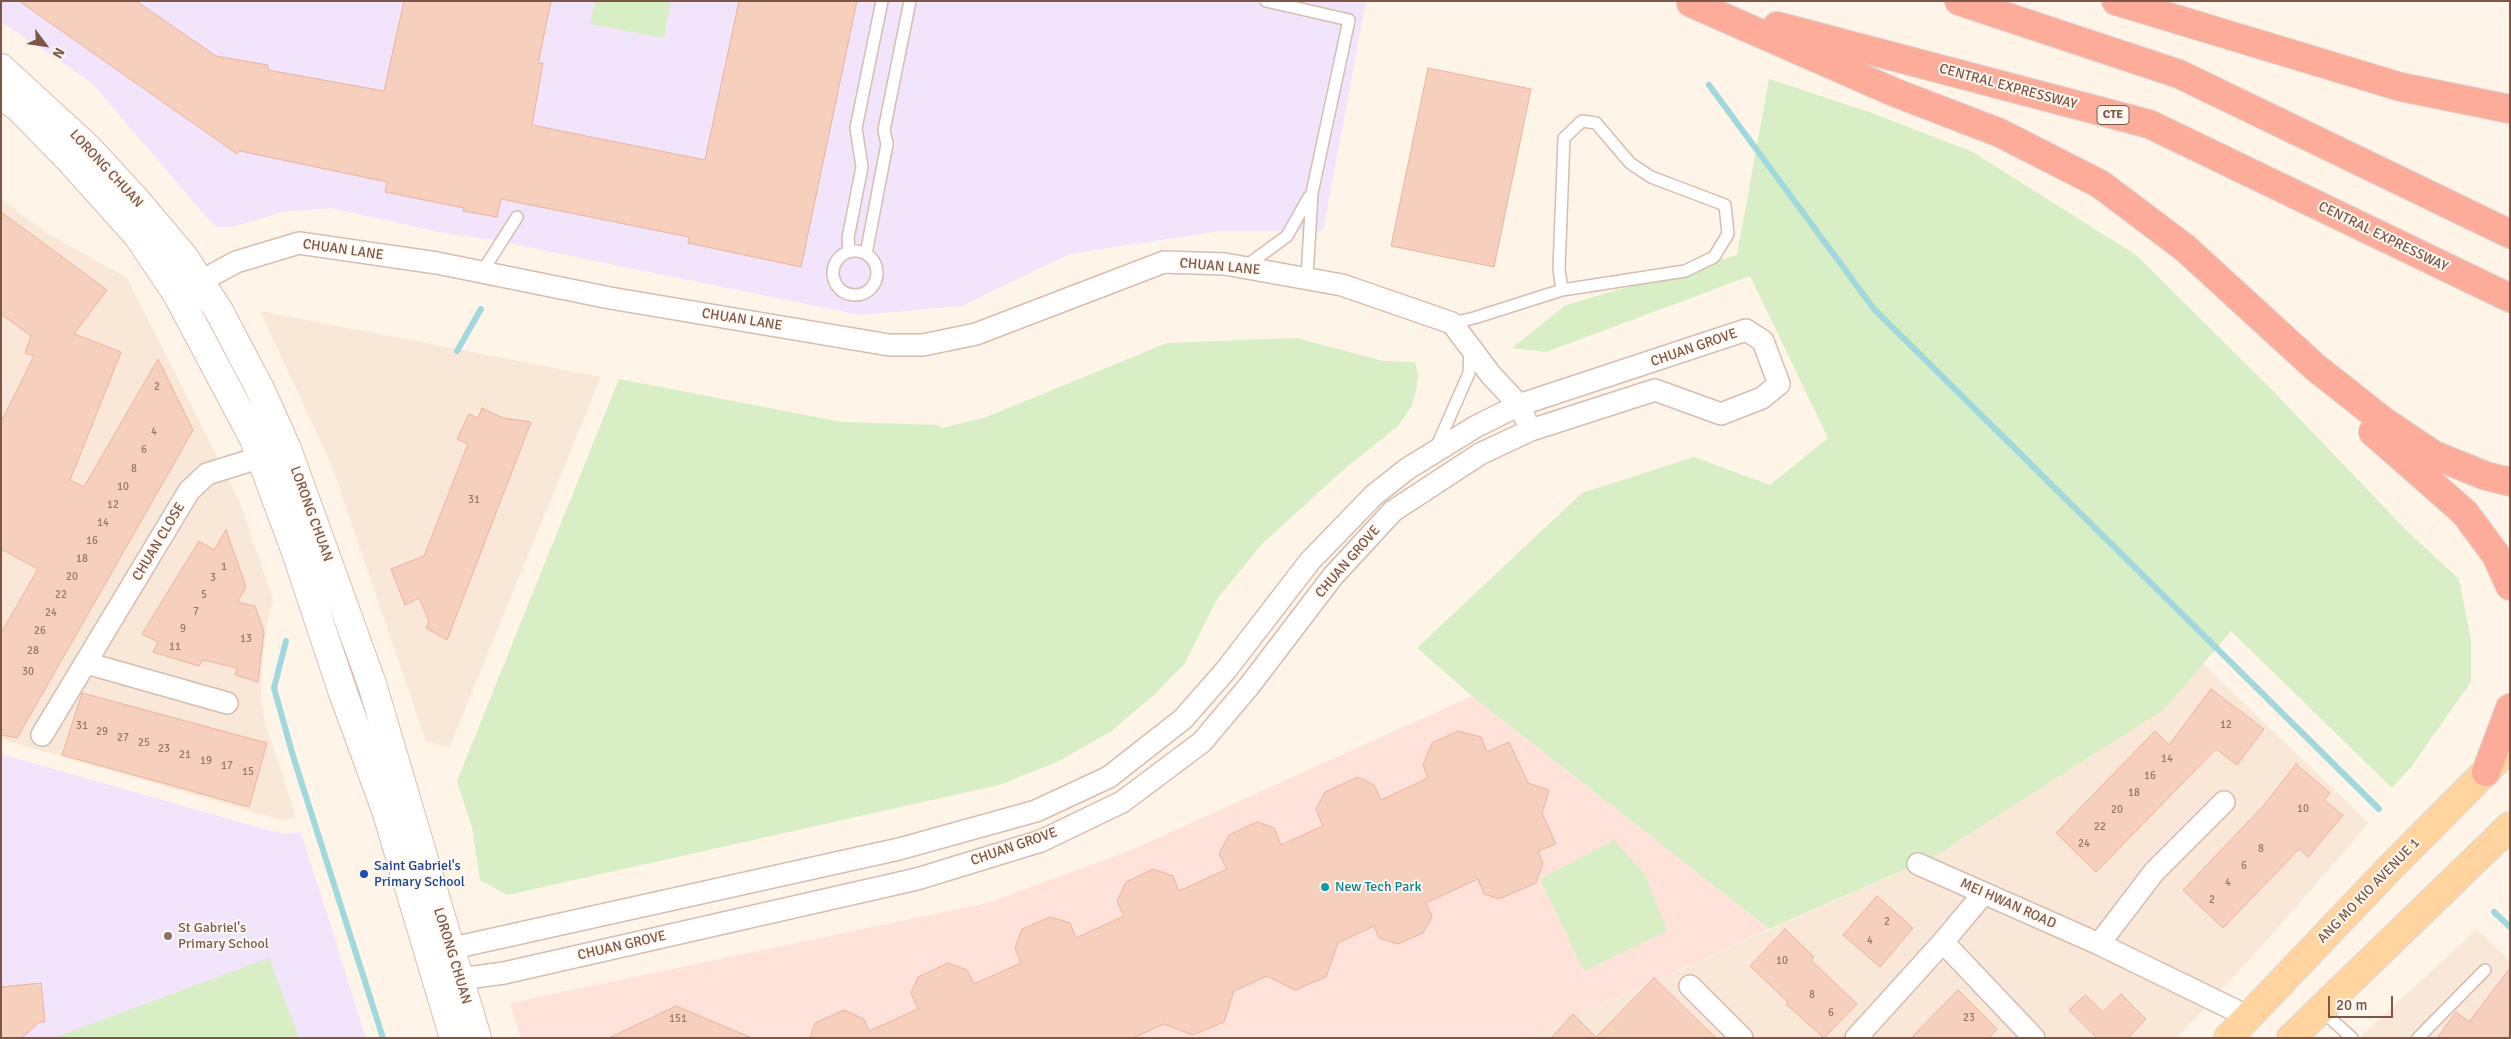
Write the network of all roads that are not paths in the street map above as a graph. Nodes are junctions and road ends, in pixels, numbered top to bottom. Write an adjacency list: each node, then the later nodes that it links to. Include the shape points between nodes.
1 (882, 1): 13 (lane, via 856,128 862,167 848,238)
2 (910, 1): 14 (lane, via 884,130 887,144)
3 (1266, 1): 10 (lane, via 1348,20)
4 (1958, 1): 12 (highway, via 2179,74)
5 (2116, 1): 9 (highway, via 2401,87)
6 (1687, 2): 20 (highway, CENTRAL EXPRESSWAY / CTE, via 2149,124); 23 (highway, via 1896,93 2000,133 2100,184 2185,248)
7 (1, 68): 18 (main road, LORONG CHUAN, via 87,147 136,199 184,257)
8 (1, 94): 18 (main road, LORONG CHUAN, via 69,159)
9 (2510, 109)
10 (1312, 193): 15 (lane, via 1287,236); 17 (lane)
11 (517, 217): 16 (lane)
12 (2510, 234)
13 (849, 252): 14 (lane); 14 (lane, via 841,256 832,272 839,289 847,294 865,293 876,278 877,269)
14 (866, 254)
15 (1244, 267): 16 (street, CHUAN LANE, via 1164,262 976,334 923,345 882,344 610,298); 17 (street, CHUAN LANE)
16 (482, 272): 18 (street, CHUAN LANE, via 299,243 236,262)
17 (1307, 278): 21 (street, CHUAN LANE, via 1350,288)
18 (188, 288): 26 (main road, LORONG CHUAN)
19 (1562, 290): 19 (lane, via 1685,271 1714,257 1728,234 1725,205 1651,177 1630,163 1596,123 1582,121 1564,138 1559,269); 21 (lane)
20 (2510, 298)
21 (1452, 323): 22 (street)
22 (1470, 346): 24 (street); 27 (lane, via 1468,373)
23 (2315, 367): 28 (highway, via 2382,420 2434,455); 29 (highway, via 2372,430 2465,513 2496,555)
24 (1519, 405): 25 (street); 25 (street, CHUAN GROVE, via 1746,330 1763,341 1779,384 1762,398 1721,414 1655,390); 27 (street, CHUAN GROVE, via 1475,427)
25 (1531, 430): 47 (street, CHUAN GROVE, via 1480,454 1393,511 1333,576 1202,742 1122,802 1041,841 917,879 504,973)
26 (274, 453): 30 (main road, LORONG CHUAN); 31 (street, CHUAN CLOSE, via 208,474 190,491)
27 (1433, 454): 45 (street, CHUAN GROVE, via 1407,468 1374,495 1310,561 1183,720 1108,777 1036,811 899,849)
28 (2510, 482)
29 (2510, 586)
30 (348, 659): 32 (main road, LORONG CHUAN); 33 (main road, LORONG CHUAN)
31 (86, 663): 34 (street); 36 (street, CHUAN CLOSE)
32 (372, 684): 33 (lane); 45 (main road, LORONG CHUAN)
33 (343, 693): 45 (main road, LORONG CHUAN)
34 (227, 703)
35 (2510, 708): 38 (highway)
36 (42, 735)
37 (2510, 746): 38 (main road, ANG MO KIO AVENUE 1)
38 (2486, 772): 50 (main road, ANG MO KIO AVENUE 1)
39 (2224, 802): 44 (street, via 2154,872)
40 (2507, 837): 49 (main road, via 2468,866)
41 (1918, 864): 42 (street, MEI HWAN ROAD)
42 (1984, 893): 43 (street); 44 (street, MEI HWAN ROAD)
43 (1943, 942): 54 (street); 55 (street)
44 (2099, 944): 50 (street, MEI HWAN ROAD)
45 (439, 951): 47 (main road, LORONG CHUAN)
46 (2485, 970): 59 (lane)
47 (448, 981): 51 (main road, LORONG CHUAN); 52 (main road, LORONG CHUAN)
48 (1690, 986): 53 (street)
49 (2320, 1009): 57 (main road); 58 (lane)
50 (2249, 1017): 56 (main road, ANG MO KIO AVENUE 1)
51 (454, 1038)
52 (477, 1038)
53 (1742, 1038)
54 (1856, 1038)
55 (2034, 1038)
56 (2228, 1038)
57 (2291, 1038)
58 (2352, 1038)
59 (2418, 1038)

